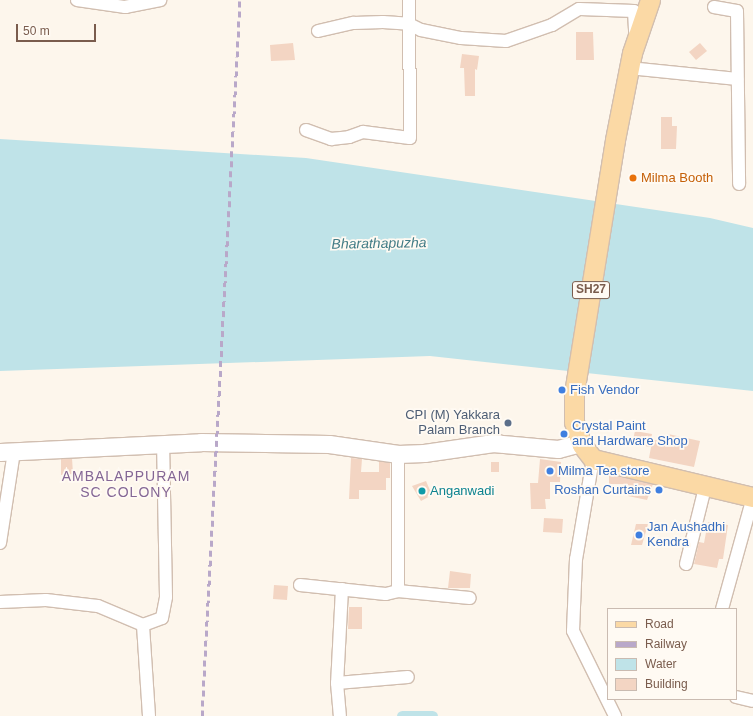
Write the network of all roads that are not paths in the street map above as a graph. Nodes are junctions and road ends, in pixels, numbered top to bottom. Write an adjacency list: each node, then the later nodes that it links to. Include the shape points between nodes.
1 (77, 0): 2 (street, via 125,7)
2 (160, 0)
3 (409, 0): 6 (street)
4 (650, 0): 8 (main road, SH27)
5 (714, 7): 10 (street, via 737,11)
6 (409, 24): 7 (street, via 354,24); 8 (street, via 421,30 461,38 506,40 552,25 579,9 634,11); 11 (street, via 410,138 363,132 348,137 331,138)
7 (318, 31)
8 (636, 42): 9 (main road, SH27)
9 (629, 68): 10 (street); 13 (main road, SH27, via 607,186 574,394 574,422)
10 (737, 79): 12 (street)
11 (306, 130)
12 (739, 184)
13 (581, 443): 16 (street, via 558,449 493,443); 17 (main road, SH27)
14 (163, 444): 15 (street); 16 (street, via 329,444); 28 (street, via 166,597 162,618)
15 (7, 451): 20 (street)
16 (398, 454): 24 (street)
17 (593, 459): 18 (main road); 33 (street, via 576,559 573,631)
18 (705, 488): 19 (main road); 21 (street)
19 (753, 497): 27 (street)
20 (0, 543)
21 (686, 564)
22 (300, 585): 23 (street)
23 (342, 589): 24 (street, via 386,594); 30 (street)
24 (398, 591): 25 (street)
25 (470, 598)
26 (0, 602): 28 (street, via 46,600 98,606)
27 (722, 608)
28 (143, 625): 35 (street)
29 (408, 676): 30 (street)
30 (336, 683): 36 (street)
31 (737, 697): 34 (street)
32 (607, 700): 37 (street)
33 (607, 700)
34 (753, 701)
35 (149, 716)
36 (340, 716)
37 (615, 716)

